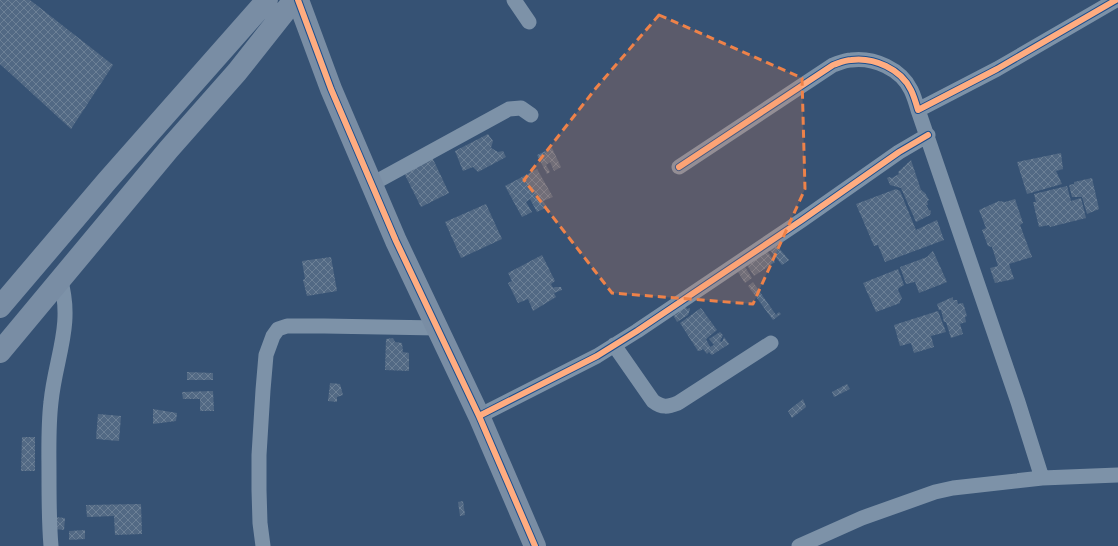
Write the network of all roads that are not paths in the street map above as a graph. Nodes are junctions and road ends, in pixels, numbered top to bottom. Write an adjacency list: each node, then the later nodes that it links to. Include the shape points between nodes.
1 (267, 0): 13 (main road)
2 (294, 0): 12 (main road, via 237,72)
3 (298, 0): 11 (main road, via 331,89)
4 (514, 0): 6 (street)
5 (1116, 0): 7 (street, via 997,69)
6 (529, 22)
7 (918, 110): 9 (street); 10 (street, via 911,90 899,74 870,60 851,60 834,65)
8 (531, 115): 11 (street, via 521,108 509,109)
9 (928, 136): 16 (street, via 884,162 802,220); 20 (street)
10 (679, 167)
11 (372, 184): 14 (main road)
12 (60, 279): 17 (main road); 21 (street, via 64,291 66,322 50,409)
13 (0, 307)
14 (438, 328): 18 (main road); 22 (street, via 287,326 278,330 270,341 266,355 263,397 259,455)
15 (770, 343): 16 (street, via 678,403 666,407 653,401)
16 (614, 345): 18 (street)
17 (0, 352)
18 (479, 416): 23 (main road)
19 (1118, 476): 20 (street)
20 (1042, 478): 24 (street, via 935,492 862,518)
21 (51, 546)
22 (263, 546)
23 (535, 546)
24 (799, 546)

